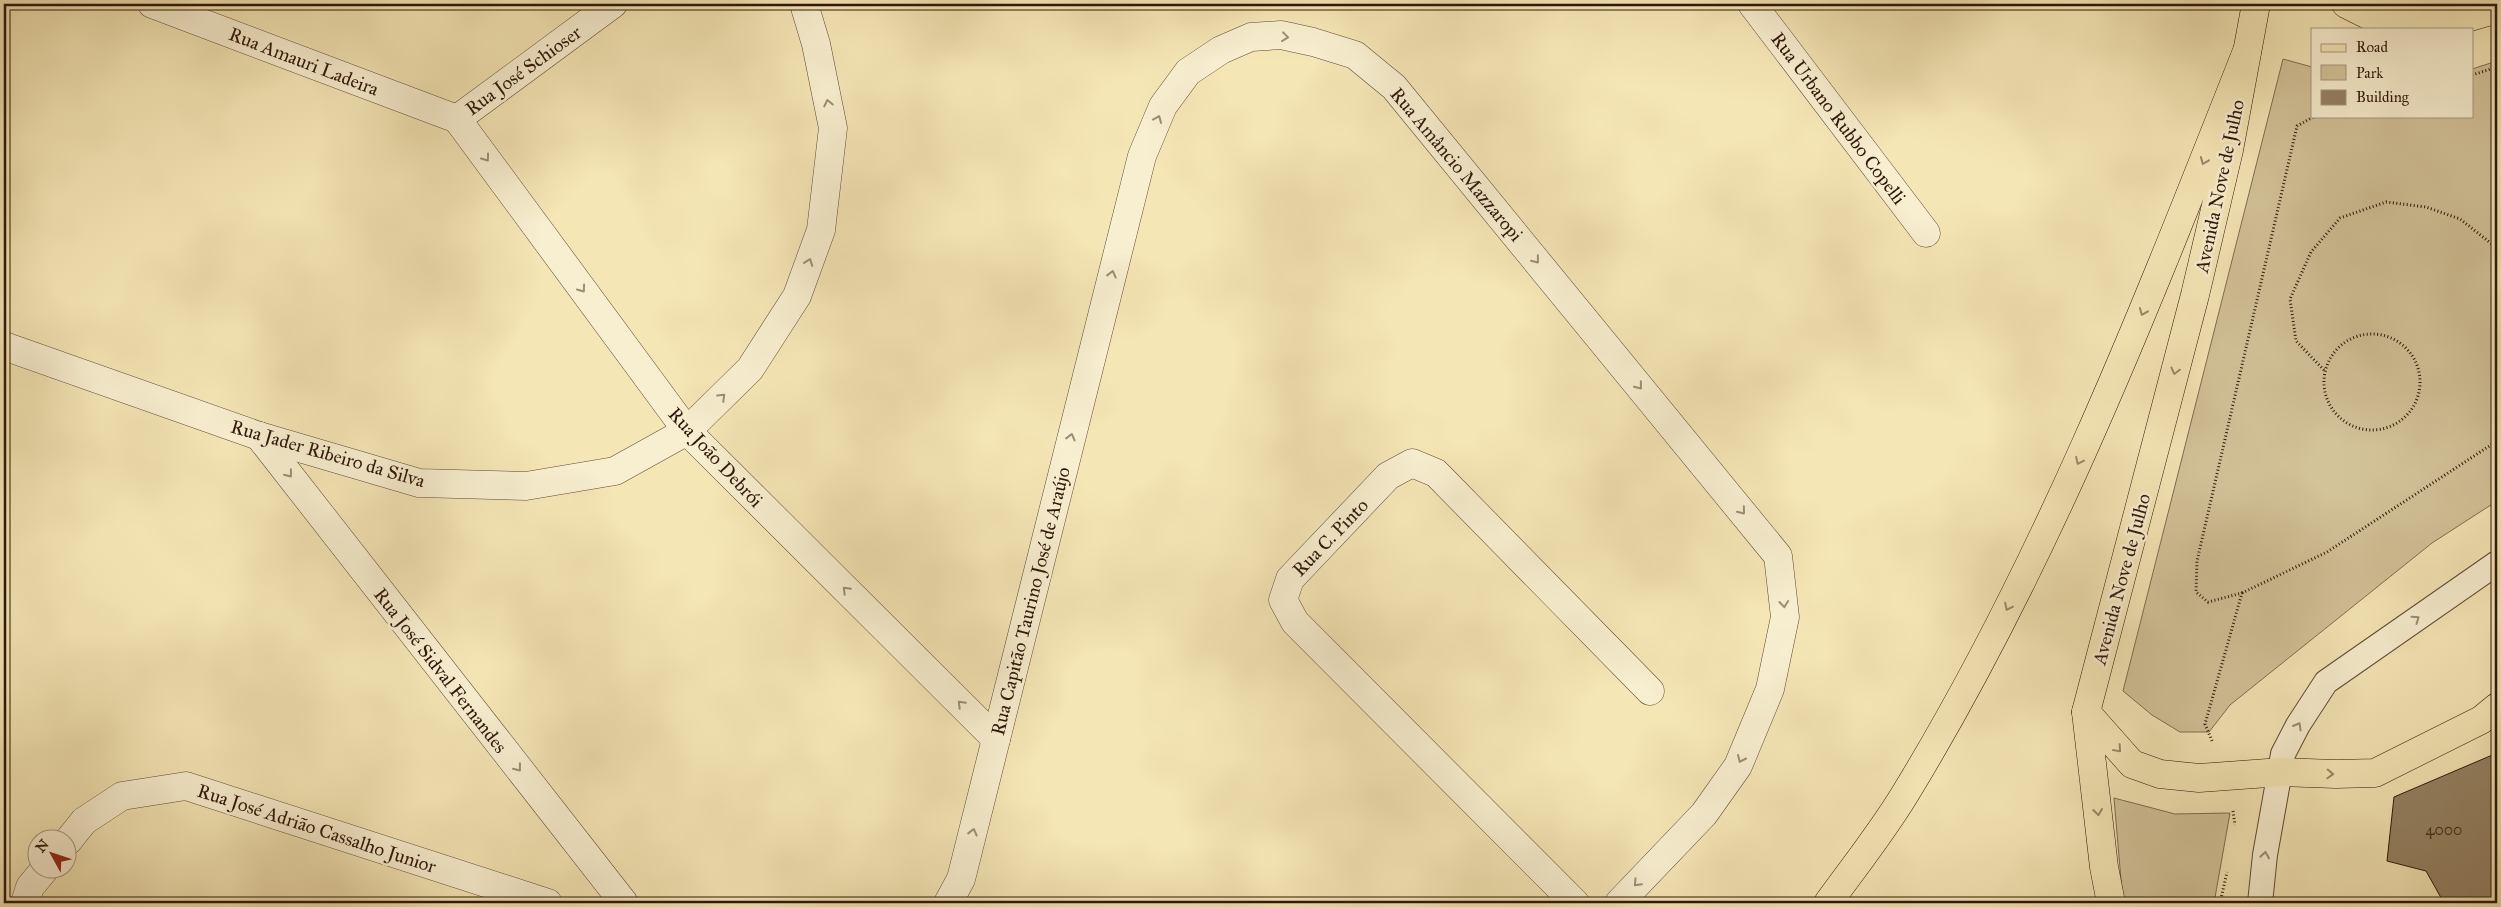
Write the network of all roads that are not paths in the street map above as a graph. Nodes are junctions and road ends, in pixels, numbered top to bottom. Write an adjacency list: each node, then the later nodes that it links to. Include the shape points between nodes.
1 (152, 4): 9 (street, Rua Amauri Ladeira)
2 (613, 4): 9 (street, Rua José Schioser)
3 (804, 4): 13 (street, Rua Jader Ribeiro da Silva, one-way to 3, via 750,370 797,296 821,230 833,128 816,44)
4 (1752, 4): 10 (street, Rua Urbano Rubbo Copelli)
5 (2256, 4): 8 (main road, Avenida Nove de Julho)
6 (2346, 4): 7 (main road, via 2374,18 2409,23 2453,22)
7 (2497, 9)
8 (2247, 51): 18 (main road, Avenida Nove de Julho, one-way to 18, via 2229,150 2195,295); 29 (main road, one-way to 29, via 2151,294 2090,437 1984,656 1904,796)
9 (457, 118): 13 (street, Rua João Debrói, one-way to 13)
10 (1926, 232)
11 (1100, 322): 19 (street, Rua Capitão Taurino José de Araújo, one-way to 11); 28 (street, Rua Amâncio Mazzaropi, one-way to 28, via 1142,156 1163,106 1188,72 1221,50 1251,37 1281,35 1355,55 1394,87 1778,556 1785,617 1770,689 1738,766 1704,814)
12 (4, 346): 14 (street, Rua Jader Ribeiro da Silva)
13 (687, 431): 14 (street, Rua Jader Ribeiro da Silva, via 615,472 526,486 419,483); 19 (street, Rua João Debrói, one-way to 13)
14 (259, 436): 25 (street, Rua José Sidval Fernandes, one-way to 25)
15 (2497, 563): 20 (lane, one-way to 15, via 2283,754 2326,682)
16 (1650, 691): 27 (street, Rua C. Pinto, via 1436,473 1412,463 1388,476 1290,579 1283,600 1295,622)
17 (2497, 707): 20 (main road, one-way to 17, via 2375,773 2481,720)
18 (2086, 712): 20 (main road, one-way to 20, via 2132,764 2160,774 2199,778); 30 (main road, one-way to 30)
19 (996, 739): 26 (street, Rua Capitão Taurino José de Araújo, one-way to 19, via 962,880)
20 (2282, 772): 31 (lane, one-way to 20, via 2265,855)
21 (77, 830): 24 (street, Rua José Adrião Cassalho Junior, via 84,821 122,796 186,786)
22 (36, 880): 23 (street)
23 (25, 903)
24 (548, 903)
25 (624, 903)
26 (948, 903)
27 (1575, 903)
28 (1619, 903)
29 (1828, 903)
30 (2111, 903)
31 (2260, 903)

